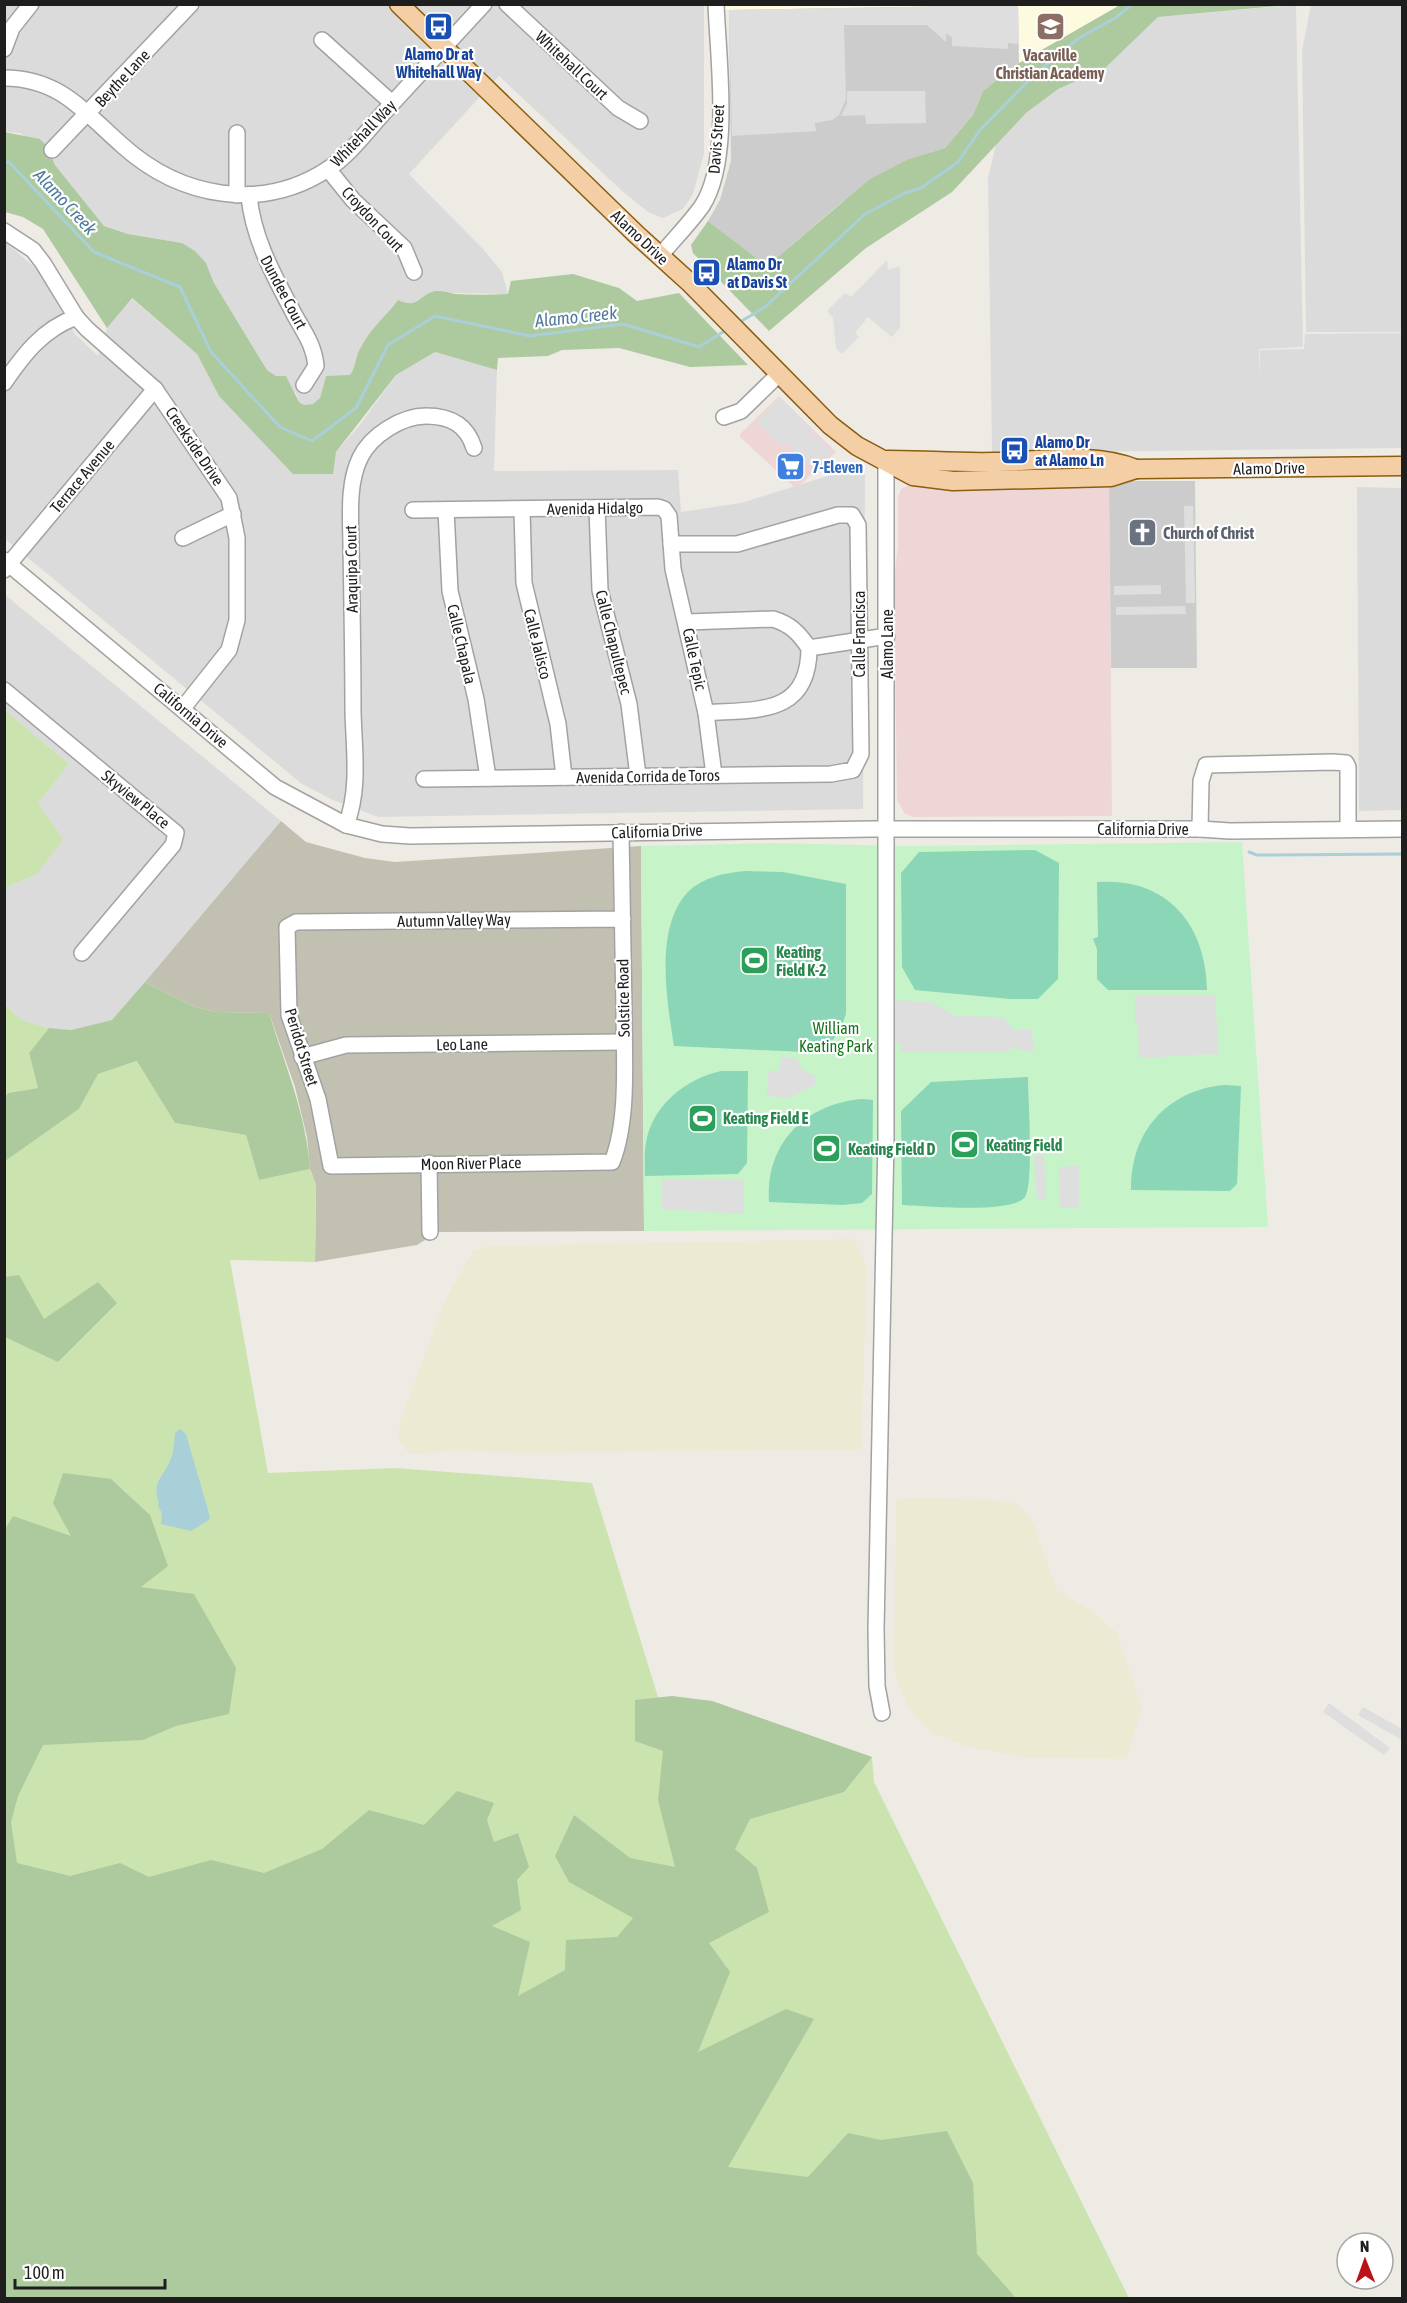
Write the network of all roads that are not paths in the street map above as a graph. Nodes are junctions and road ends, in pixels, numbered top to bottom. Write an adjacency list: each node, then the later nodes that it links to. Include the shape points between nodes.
1 (31, 4): 9 (street, via 12,28)
2 (191, 4): 12 (street, Beythe Lane)
3 (399, 4): 8 (main road, Alamo Drive)
4 (484, 4): 8 (street, Whitehall Way)
5 (507, 4): 13 (street, Whitehall Court, via 618,108)
6 (716, 4): 19 (street, Davis Street, via 718,162 702,206)
7 (321, 40): 11 (street)
8 (442, 48): 11 (street, Whitehall Way); 19 (main road, Alamo Drive)
9 (4, 49)
10 (4, 78): 12 (street, Whitehall Way, via 39,82)
11 (392, 102): 16 (street, Whitehall Way)
12 (88, 113): 15 (street, Beythe Lane); 17 (street, Whitehall Way, via 133,156 164,177 213,193)
13 (640, 121)
14 (237, 133): 17 (street, Dundee Court)
15 (52, 150)
16 (328, 169): 17 (street, Whitehall Way, via 287,188); 20 (street, Croydon Court, via 353,200 404,249)
17 (243, 195): 24 (street, Dundee Court, via 263,253 310,338 316,366)
18 (4, 231): 21 (street, Creekside Drive, via 38,257)
19 (660, 255): 22 (main road, Alamo Drive)
20 (414, 273)
21 (76, 317): 23 (street, via 45,333 27,350); 25 (street, Creekside Drive)
22 (779, 374): 26 (street, via 741,411); 28 (main road, Alamo Drive, via 845,437)
23 (4, 383)
24 (303, 385)
25 (155, 389): 37 (street, Creekside Drive, via 224,489); 40 (street, Terrace Avenue)
26 (724, 417)
27 (474, 448): 54 (street, Araquipa Court, via 470,435 455,421 424,416 406,419 389,427 374,441 361,456 355,473 350,502 353,807)
28 (886, 460): 29 (main road, Alamo Drive); 32 (main road, Alamo Drive, via 912,477); 42 (street, Alamo Lane)
29 (1114, 461): 31 (main road, Alamo Drive); 32 (main road, via 1090,468 1014,473)
30 (1402, 466): 31 (main road, Alamo Drive)
31 (1136, 469): 32 (main road, Alamo Drive, via 1111,477)
32 (994, 480)
33 (597, 508): 34 (street, Avenida Hidalgo); 39 (street, Avenida Hidalgo, via 664,509 669,516); 50 (street, Calle Chapultepec, via 600,590 629,704)
34 (522, 509): 36 (street, Avenida Hidalgo); 51 (street, Calle Jalisco, via 524,583 558,724)
35 (412, 510): 36 (street, Avenida Hidalgo)
36 (446, 510): 52 (street, Calle Chapala, via 450,591 476,699)
37 (233, 514): 38 (street); 46 (street, Creekside Drive, via 238,604 233,637 229,650)
38 (183, 538)
39 (671, 544): 41 (street, Calle Tepic, via 673,569); 43 (street, Calle Francisca, via 738,544 838,515 852,515 858,525)
40 (6, 565): 46 (street, California Drive)
41 (687, 622): 44 (street, via 772,619 786,623); 47 (street, Calle Tepic)
42 (887, 636): 43 (street); 56 (street, Alamo Lane)
43 (859, 640): 44 (street); 48 (street, Calle Francisca)
44 (809, 648): 47 (street, via 805,679 782,704)
45 (4, 690): 62 (street, Skyview Place, via 176,833 173,845)
46 (183, 708): 54 (street, California Drive, via 276,787)
47 (706, 713): 49 (street, Calle Tepic)
48 (861, 754): 49 (street, Avenida Corrida de Toros, via 854,770 843,773)
49 (714, 775): 50 (street, Avenida Corrida de Toros)
50 (638, 776): 51 (street, Avenida Corrida de Toros)
51 (564, 777): 52 (street, Avenida Corrida de Toros)
52 (488, 778): 53 (street, Avenida Corrida de Toros)
53 (424, 779)
54 (346, 825): 59 (street, California Drive, via 373,833 410,836)
55 (1200, 828): 56 (street, California Drive); 58 (street, California Drive); 58 (street, via 1206,765 1332,762 1346,763 1348,767)
56 (886, 829): 59 (street, California Drive); 69 (street, Alamo Lane, via 886,1139 876,1629 877,1686)
57 (1402, 829): 58 (street, California Drive)
58 (1348, 830)
59 (621, 832): 60 (street, Solstice Road)
60 (622, 919): 61 (street, Autumn Valley Way, via 296,922); 63 (street, Solstice Road)
61 (287, 927): 64 (street, Peridot Street, via 289,1015)
62 (82, 953)
63 (624, 1042): 64 (street, Leo Lane, via 346,1045); 65 (street, Solstice Road, via 619,1144)
64 (302, 1057): 67 (street, Peridot Street, via 318,1099)
65 (612, 1161): 66 (street, Moon River Place)
66 (429, 1163): 67 (street, Moon River Place); 68 (street)
67 (331, 1166)
68 (430, 1232)
69 (882, 1713)

